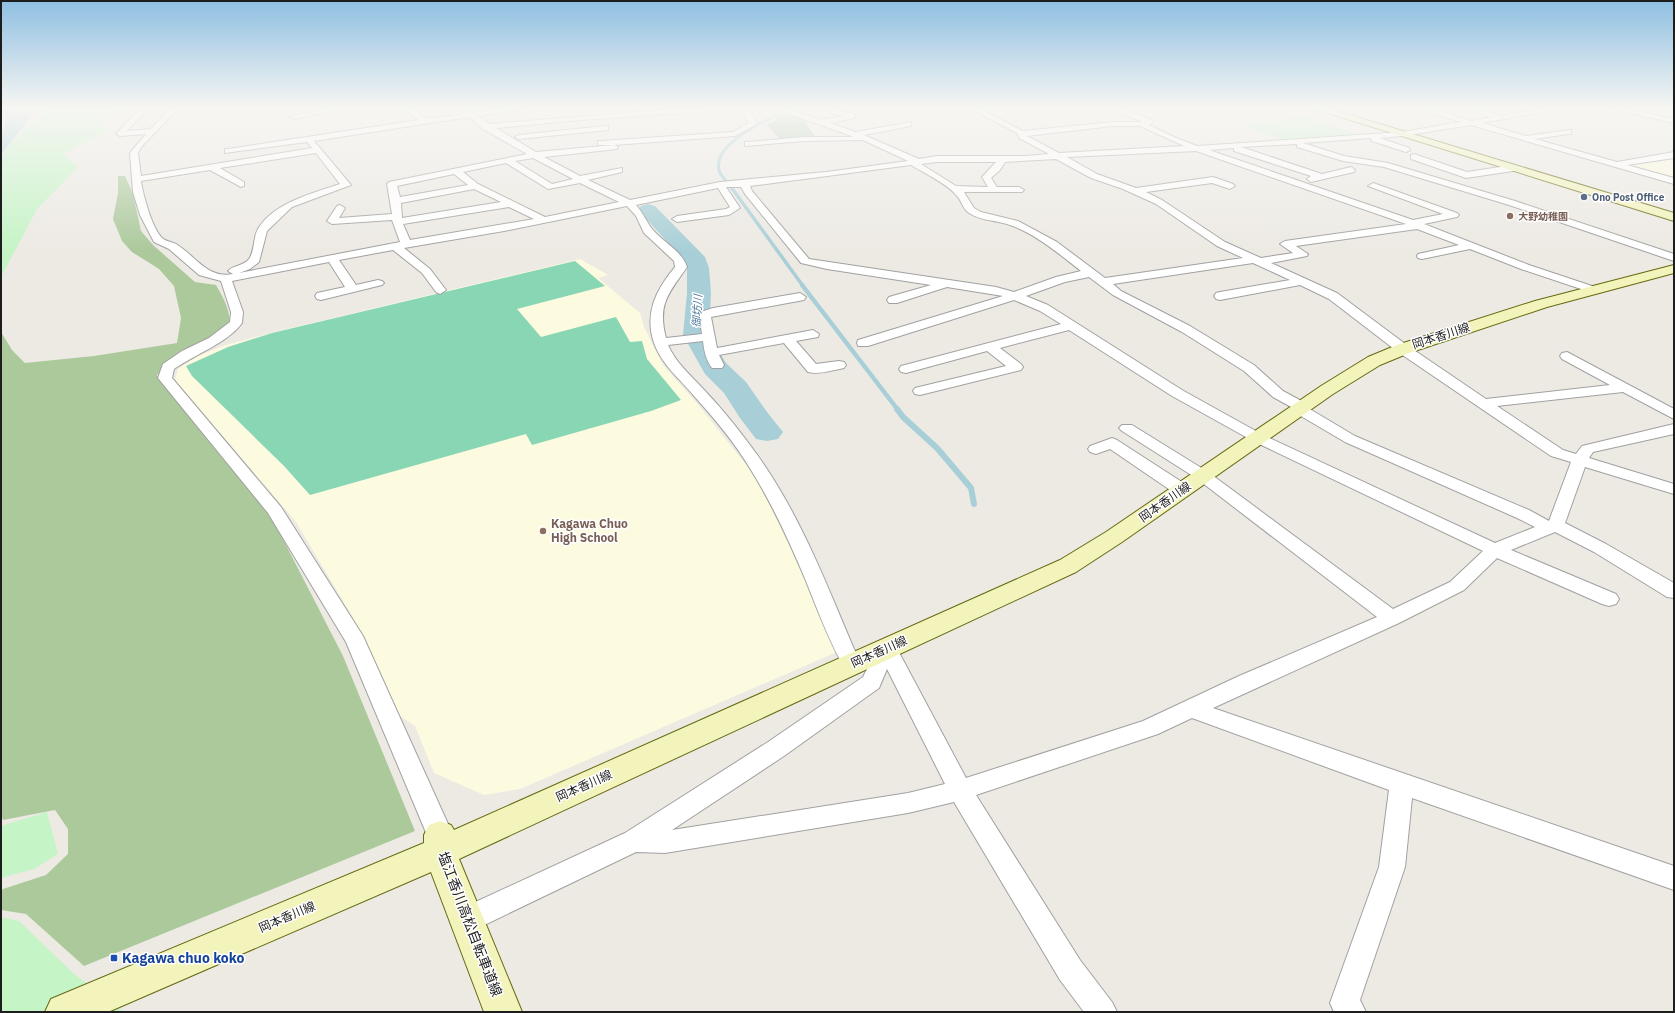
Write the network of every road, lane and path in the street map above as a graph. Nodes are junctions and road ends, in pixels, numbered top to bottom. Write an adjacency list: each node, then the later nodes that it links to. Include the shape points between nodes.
1 (134, 156): 31 (street)
2 (281, 156): 25 (street)
3 (323, 156): 66 (street, via 346,185 289,205 262,230 256,260)
4 (524, 156): 20 (street)
5 (538, 156): 32 (street)
6 (562, 156): 22 (street)
7 (904, 156): 21 (street)
8 (1053, 156): 18 (street)
9 (1056, 156): 46 (street, via 1094,176)
10 (1221, 156): 35 (street)
11 (1260, 156): 30 (street)
12 (1337, 156): 19 (street)
13 (1355, 156): 19 (street)
14 (1475, 156): 26 (main road)
15 (1586, 156): 23 (street)
16 (1666, 156): 23 (street)
17 (1414, 157): 26 (street, via 1466,175)
18 (1002, 158): 21 (street); 44 (street, via 997,168 986,177)
19 (1343, 158): 62 (street, via 1385,165 1512,203)
20 (507, 160): 29 (street); 32 (street, via 551,186)
21 (914, 161): 37 (street, via 826,175); 42 (street)
22 (571, 162)
23 (1614, 164): 34 (street)
24 (441, 167): 29 (street)
25 (213, 168): 31 (street); 36 (street)
26 (1513, 168): 53 (main road)
27 (620, 170): 32 (street)
28 (1351, 170): 30 (street)
29 (453, 172): 39 (street); 49 (street, via 392,184)
30 (1322, 177): 35 (street)
31 (136, 179): 66 (street, via 145,215 158,240 173,247 203,273)
32 (580, 179): 51 (street)
33 (1145, 180): 43 (street)
34 (1674, 181)
35 (1297, 182): 48 (street)
36 (242, 184)
37 (745, 184): 38 (street); 70 (street, via 748,192 805,261)
38 (720, 185): 51 (street); 55 (street, via 735,208 729,212)
39 (475, 186): 49 (street); 50 (street)
40 (1230, 186): 43 (street, via 1213,180)
41 (1373, 186): 47 (street)
42 (954, 188): 44 (street); 65 (street, via 962,195 971,210 1014,223 1053,244)
43 (1161, 188): 46 (street)
44 (994, 190): 45 (street)
45 (1019, 190)
46 (1136, 191): 63 (street, via 1159,202 1221,244)
47 (1389, 192): 48 (street); 57 (street, via 1454,215)
48 (1340, 199): 57 (street)
49 (396, 201): 54 (street)
50 (508, 204): 54 (street); 56 (street)
51 (630, 204): 56 (street); 83 (street, via 640,215 648,232 679,260 681,267 660,293 655,311)
52 (340, 208): 54 (street, via 332,222)
53 (1674, 217)
54 (397, 219): 58 (street)
55 (676, 219)
56 (544, 220): 58 (street)
57 (1415, 224): 59 (street); 63 (street, via 1285,244 1303,254)
58 (401, 245): 61 (street); 72 (street)
59 (1471, 246): 60 (street); 73 (street)
60 (1422, 256)
61 (332, 258): 66 (street); 71 (street)
62 (1674, 258)
63 (1255, 261): 67 (street); 68 (street)
64 (1674, 268): 73 (main road, 岡本香川線)
65 (1092, 273): 67 (street); 75 (street, via 1053,280)
66 (223, 278): 116 (street, via 237,312 236,323 214,342 187,354 168,367 165,378 275,511 356,641)
67 (1103, 282): 95 (street, via 1117,293 1186,329 1249,368 1278,394)
68 (1299, 282): 76 (street); 86 (street, via 1333,296)
69 (378, 283): 71 (street)
70 (949, 283): 75 (street); 78 (street)
71 (352, 288): 74 (street)
72 (440, 290)
73 (1594, 290): 86 (main road, 岡本香川線, via 1535,306)
74 (321, 296)
75 (1014, 296): 79 (street, via 1044,308); 84 (street)
76 (1220, 296)
77 (800, 297): 81 (street, via 705,315)
78 (893, 300)
79 (1072, 325): 85 (street); 99 (street, via 1177,393)
80 (813, 334): 82 (street)
81 (708, 337): 83 (street); 87 (street)
82 (788, 339): 87 (street); 90 (street, via 813,369)
83 (660, 342): 111 (street, via 670,362 703,397 758,469 801,547)
84 (863, 343)
85 (990, 347): 91 (street, via 910,368); 91 (street, via 1016,367)
86 (1403, 349): 94 (street); 95 (main road, 岡本香川線, via 1374,361)
87 (711, 353): 89 (street)
88 (1566, 356): 92 (street)
89 (717, 365)
90 (839, 365)
91 (936, 387): 93 (street)
92 (1624, 388): 94 (street); 96 (street)
93 (920, 392)
94 (1485, 403): 101 (street, via 1540,443)
95 (1300, 408): 99 (main road, 岡本香川線); 105 (street, via 1350,439)
96 (1674, 415)
97 (1127, 428): 102 (street)
98 (1674, 429): 101 (street, via 1588,449)
99 (1258, 438): 102 (main road, 岡本香川線); 106 (street)
100 (1096, 449): 104 (street, via 1112,443)
101 (1579, 461): 103 (street); 105 (street)
102 (1202, 475): 104 (main road, 岡本香川線); 109 (street)
103 (1674, 489)
104 (1182, 490): 110 (main road, 岡本香川線, via 1068,566)
105 (1553, 527): 106 (street); 107 (street, via 1600,548)
106 (1495, 550): 108 (street); 109 (street, via 1457,586)
107 (1674, 592)
108 (1609, 599)
109 (1392, 618): 112 (street)
110 (887, 648): 111 (main road, 岡本香川線); 114 (street); 115 (street, via 871,682 776,749)
111 (852, 664): 116 (main road, 岡本香川線)
112 (1192, 709): 113 (street); 114 (street, via 1150,728)
113 (1402, 784): 117 (street); 122 (street, via 1392,867 1345,1002)
114 (960, 790): 115 (street, via 908,803 665,842); 121 (street, via 1070,970)
115 (634, 841): 118 (street)
116 (440, 843): 118 (main road, 塩江香川高松自転車道線); 119 (main road, 岡本香川線)
117 (1674, 878)
118 (466, 920): 120 (main road, 塩江香川高松自転車道線)
119 (64, 1012)
120 (503, 1012)
121 (1102, 1012)
122 (1351, 1012)

